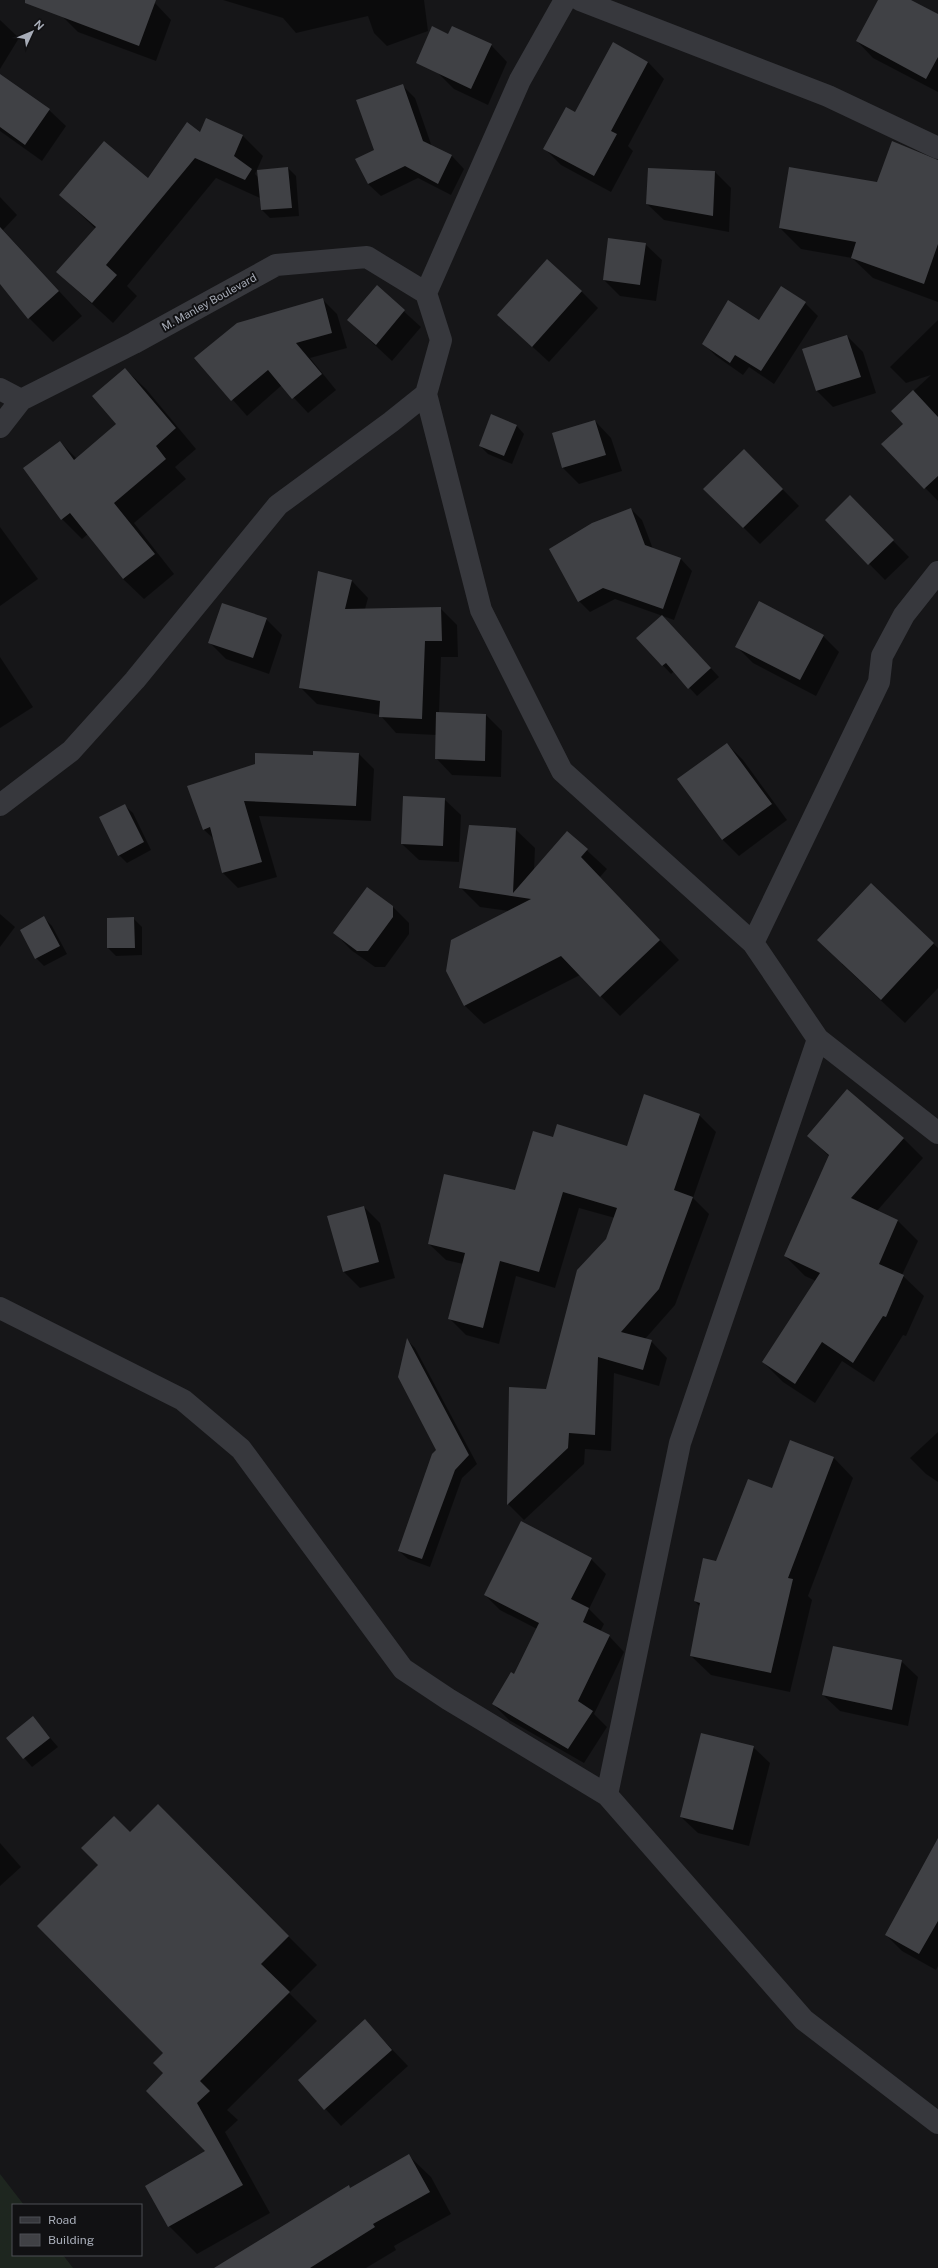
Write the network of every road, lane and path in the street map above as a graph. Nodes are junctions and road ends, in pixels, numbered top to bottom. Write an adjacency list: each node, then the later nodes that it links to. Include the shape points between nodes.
1 (565, 0): 4 (street, via 520,80)
2 (580, 0): 3 (street, via 828,96)
3 (938, 148)
4 (426, 293): 6 (street, via 441,340); 7 (street, M. Manley Boulevard, via 367,257 276,265 134,343)
5 (0, 389): 7 (street)
6 (426, 394): 10 (street, via 278,505 135,680 72,751); 11 (street, via 481,610 562,771)
7 (21, 400): 8 (street)
8 (0, 427)
9 (938, 572): 11 (street, via 904,615 882,656 879,682)
10 (0, 805)
11 (753, 943): 12 (street)
12 (818, 1039): 13 (street); 15 (street, via 680,1443)
13 (938, 1133)
14 (0, 1308): 15 (street, via 183,1400 241,1449 403,1669)
15 (607, 1795): 16 (street, via 804,2020)
16 (938, 2123)

